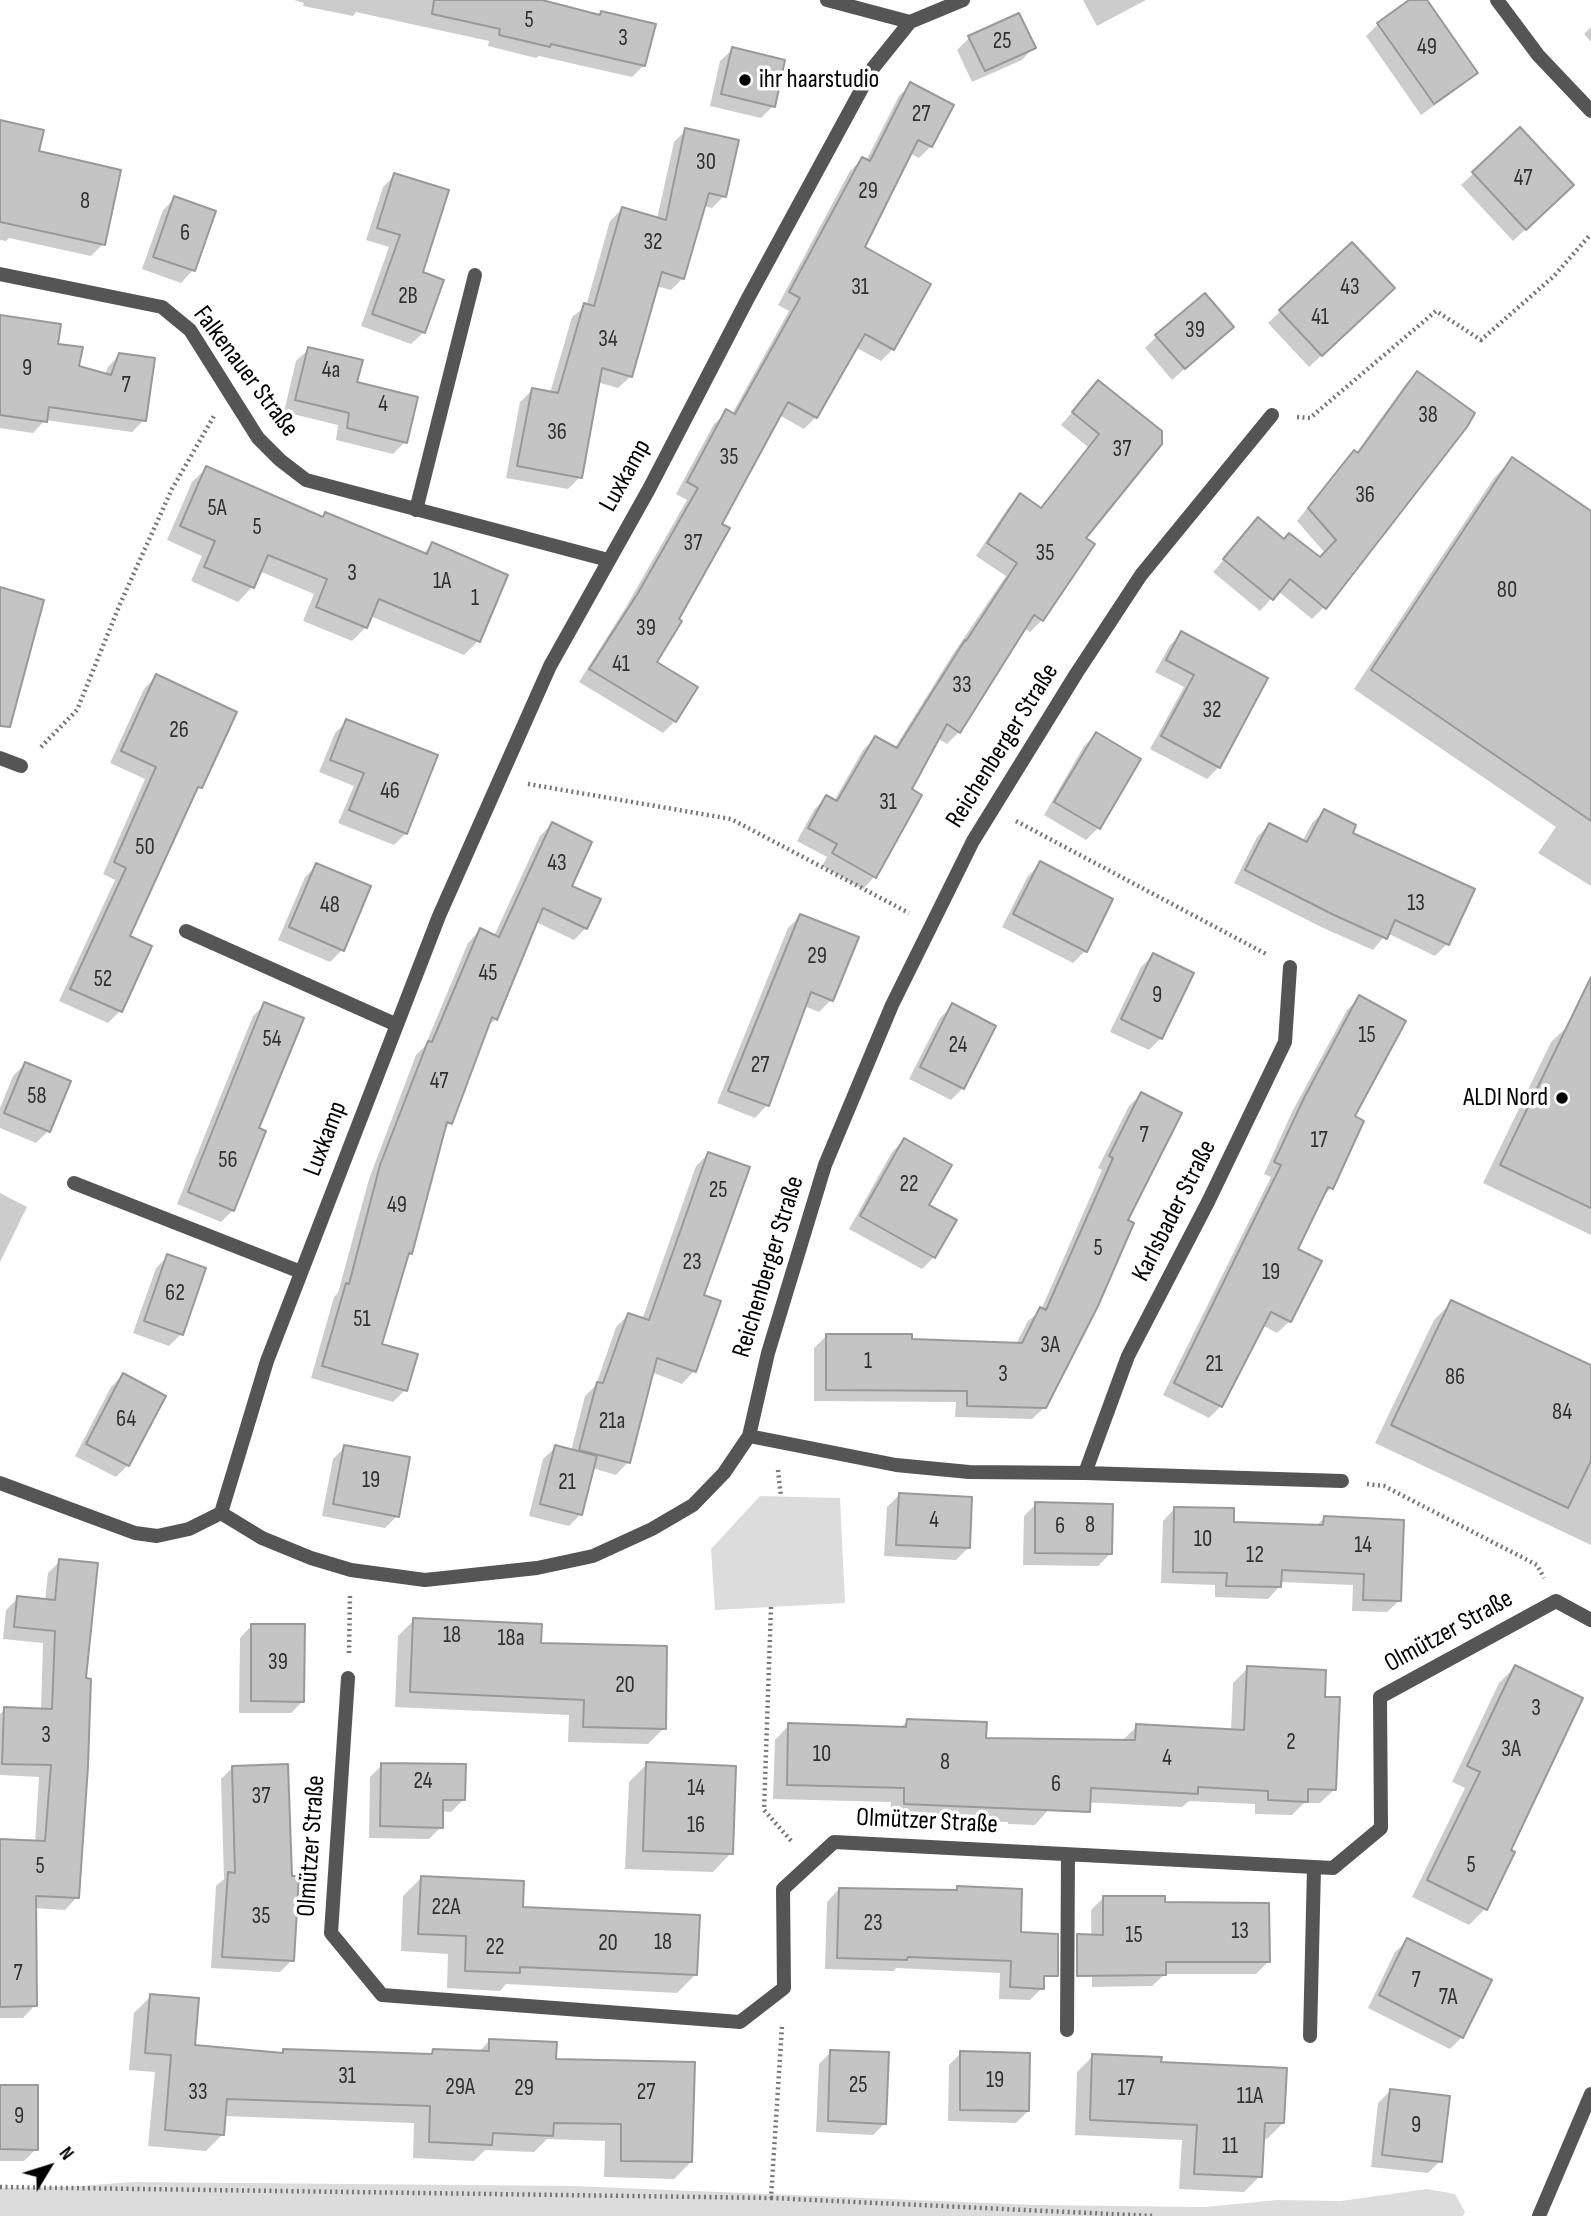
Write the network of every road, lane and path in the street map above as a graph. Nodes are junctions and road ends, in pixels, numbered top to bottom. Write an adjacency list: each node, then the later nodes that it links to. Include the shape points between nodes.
1 (827, 0): 4 (street)
2 (963, 0): 4 (street, Luxkamp)
3 (1497, 0): 5 (street, via 1538,55)
4 (910, 22): 12 (street, Luxkamp, via 873,68)
5 (1591, 111)
6 (1591, 234): 10 (path, via 1554,276 1481,340 1436,311 1310,418)
7 (0, 274): 9 (street, Falkenauer Straße, via 162,307 190,330)
8 (475, 275): 11 (street)
9 (229, 391): 11 (street, Falkenauer Straße, via 258,438 306,480); 14 (path, via 172,489 77,710)
10 (1272, 415): 16 (street, Reichenberger Straße, via 1141,575)
11 (416, 510): 12 (street, Falkenauer Straße)
12 (608, 560): 15 (street, Luxkamp, via 550,667)
13 (0, 758): 14 (street)
14 (21, 766)
15 (500, 780): 17 (path, via 731,819); 20 (street, Luxkamp, via 439,916)
16 (993, 808): 17 (street, Reichenberger Straße); 19 (path)
17 (932, 925): 23 (street, Reichenberger Straße, via 892,1005 825,1165 768,1353)
18 (186, 931): 20 (street)
19 (1290, 967): 24 (street, Karlsbader Straße, via 1285,1042 1128,1356)
20 (397, 1025): 22 (street, Luxkamp)
21 (74, 1183): 22 (street)
22 (301, 1272): 27 (street, Luxkamp, via 267,1361)
23 (749, 1436): 24 (street, via 896,1465 969,1472); 28 (street, Reichenberger Straße, via 724,1473 693,1505 593,1556 537,1568 425,1580)
24 (1085, 1474): 25 (street)
25 (1342, 1481): 29 (path, via 1384,1486 1537,1565)
26 (0, 1483): 27 (street, via 135,1533 158,1536 189,1529)
27 (220, 1513): 28 (street, Reichenberger Straße, via 262,1538)
28 (351, 1570): 32 (path)
29 (1556, 1601): 31 (street, Olmützer Straße); 35 (street, Olmützer Straße, via 1380,1697 1381,1828 1333,1868)
30 (771, 1607): 34 (path, via 764,1810)
31 (1591, 1620)
32 (348, 1678): 36 (street, Olmützer Straße, via 331,1933 382,1995 740,2022)
33 (1069, 1854): 34 (street, Olmützer Straße, via 834,1842); 35 (street, Olmützer Straße); 37 (street)
34 (811, 1863): 36 (street, Olmützer Straße, via 783,1889)
35 (1314, 1868): 38 (street)
36 (784, 1988): 41 (path)
37 (1067, 2029)
38 (1310, 2036)
39 (1591, 2094): 43 (street)
40 (0, 2187): 41 (path)
41 (771, 2198): 42 (path)
42 (1153, 2216)
43 (1539, 2216)

